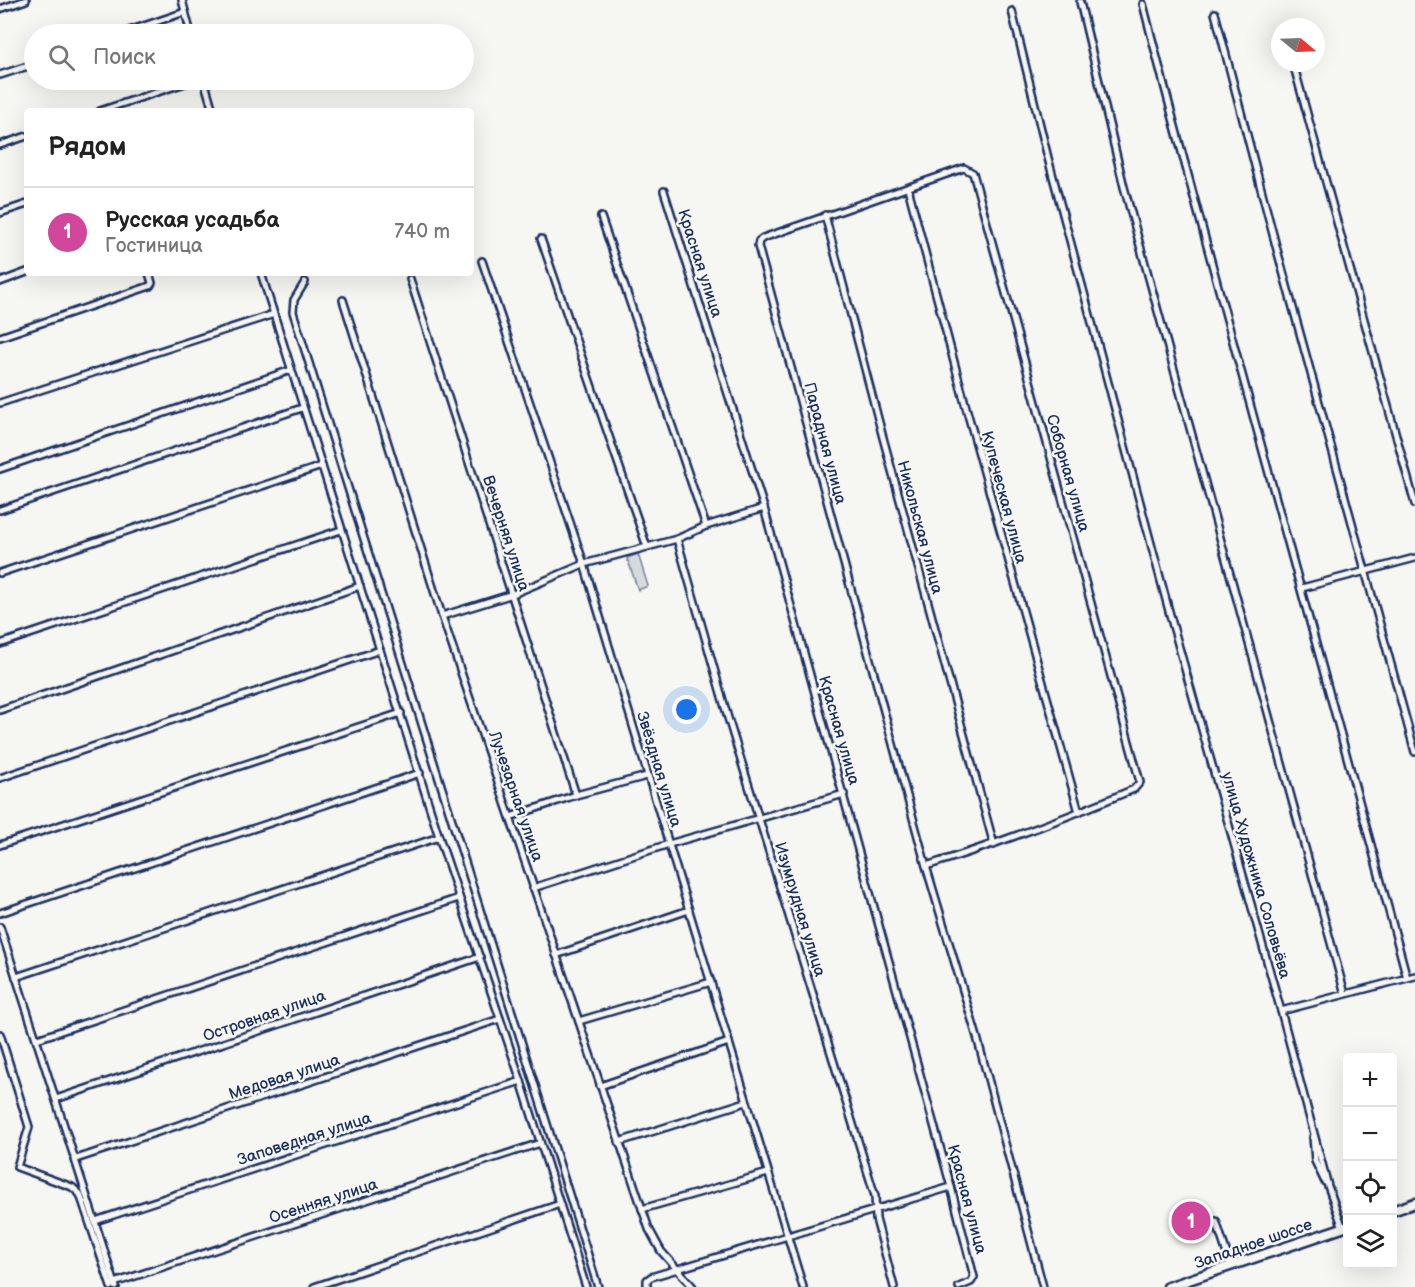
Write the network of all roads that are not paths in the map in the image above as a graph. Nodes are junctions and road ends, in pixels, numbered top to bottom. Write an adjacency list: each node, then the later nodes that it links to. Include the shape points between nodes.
1 (26, 0): 5 (street)
2 (182, 0): 6 (street)
3 (1080, 2): 87 (street, via 1124,188)
4 (1143, 4): 55 (street)
5 (0, 9)
6 (185, 12): 9 (street); 10 (street)
7 (1012, 12): 88 (street, улица Художника Соловьёва, via 1173,626)
8 (1215, 13): 52 (street)
9 (150, 24)
10 (188, 24)
11 (24, 67): 13 (street)
12 (1295, 72): 43 (street)
13 (0, 75)
14 (164, 90): 16 (street)
15 (207, 90): 17 (street)
16 (109, 108)
17 (212, 108)
18 (24, 137): 19 (street)
19 (0, 145)
20 (968, 169): 21 (street, Парадная улица, via 960,168); 68 (street, Соборная улица, via 973,173 1140,778 1134,789)
21 (908, 188): 25 (street, Парадная улица); 68 (street, Купеческая улица)
22 (664, 191): 44 (street, Красная улица)
23 (24, 205): 24 (street)
24 (0, 213)
25 (825, 215): 74 (street, Никольская улица); 75 (street, Парадная улица, via 763,238 758,246)
26 (601, 217): 46 (street)
27 (541, 239): 49 (street)
28 (482, 261): 51 (street, Звёздная улица)
29 (24, 273): 33 (street)
30 (150, 276): 37 (street, via 150,285)
31 (262, 276): 36 (street)
32 (410, 279): 56 (street, Вечерняя улица)
33 (0, 282)
34 (305, 282): 118 (street, via 294,300 293,312)
35 (343, 300): 57 (street, Лучезарная улица)
36 (274, 314): 38 (street); 39 (street)
37 (0, 337)
38 (291, 370): 40 (street); 42 (street)
39 (0, 403)
40 (302, 408): 41 (street); 45 (street)
41 (322, 466): 47 (street); 53 (street)
42 (0, 468)
43 (1415, 504)
44 (765, 508): 46 (street); 66 (street, Красная улица)
45 (0, 510)
46 (706, 526): 48 (street)
47 (341, 530): 54 (street); 58 (street)
48 (677, 539): 49 (street); 70 (street, Изумрудная улица)
49 (647, 547): 51 (street)
50 (1415, 558): 52 (street)
51 (584, 564): 56 (street); 64 (street, Звёздная улица)
52 (1365, 569): 55 (street); 62 (street)
53 (0, 573)
54 (360, 586): 59 (street); 60 (street)
55 (1302, 588): 85 (street)
56 (513, 594): 57 (street); 67 (street, Вечерняя улица)
57 (442, 616): 69 (street, Лучезарная улица)
58 (0, 644)
59 (380, 650): 61 (street); 65 (street)
60 (0, 710)
61 (401, 713): 63 (street); 73 (street)
62 (1415, 752)
63 (420, 773): 71 (street); 79 (street)
64 (647, 776): 67 (street); 72 (street, Звёздная улица)
65 (0, 778)
66 (844, 794): 70 (street); 102 (street, Красная улица)
67 (576, 795): 69 (street)
68 (1079, 812): 74 (street)
69 (510, 817): 76 (street, Лучезарная улица)
70 (758, 818): 72 (street); 106 (street, Изумрудная улица)
71 (439, 837): 77 (street); 84 (street)
72 (669, 843): 76 (street); 78 (street, Звёздная улица)
73 (0, 845)
74 (994, 845): 75 (street)
75 (927, 866): 124 (street, Парадная улица)
76 (533, 888): 81 (street, Лучезарная улица)
77 (459, 898): 82 (street); 92 (street)
78 (689, 910): 81 (street); 86 (street, Звёздная улица)
79 (0, 912)
80 (0, 927): 84 (street)
81 (556, 955): 90 (street, Лучезарная улица)
82 (480, 957): 89 (street); 96 (street, Островная улица)
83 (1415, 976): 85 (street)
84 (16, 977): 92 (street)
85 (1407, 978): 87 (street)
86 (711, 982): 90 (street); 93 (street, Звёздная улица)
87 (1345, 994): 88 (street)
88 (1281, 1011): 110 (street, улица Художника Соловьёва, via 1313,1132 1315,1161)
89 (500, 1019): 94 (street); 100 (street, Медовая улица)
90 (579, 1021): 95 (street, Лучезарная улица)
91 (0, 1034): 115 (street, via 30,1127 17,1167 72,1187 80,1194)
92 (37, 1039): 96 (street)
93 (729, 1042): 95 (street); 97 (street, Звёздная улица)
94 (521, 1081): 99 (street); 108 (street, Заповедная улица)
95 (600, 1086): 98 (street, Лучезарная улица)
96 (56, 1099): 100 (street)
97 (746, 1102): 98 (street); 101 (street, Звёздная улица)
98 (618, 1142): 105 (street, Лучезарная улица)
99 (540, 1143): 104 (street); 115 (street, Осенняя улица)
100 (76, 1159): 108 (street)
101 (768, 1173): 105 (street); 112 (street, Звёздная улица)
102 (951, 1187): 106 (street); 123 (street, Красная улица, via 973,1273 973,1280)
103 (1415, 1203): 107 (main road)
104 (560, 1204): 116 (street); 117 (street)
105 (642, 1209): 114 (street, Лучезарная улица, via 654,1240)
106 (876, 1209): 112 (street); 122 (street, Изумрудная улица)
107 (1397, 1209)
108 (95, 1221): 115 (street)
109 (1216, 1221): 113 (street)
110 (1343, 1222)
111 (1343, 1228): 113 (main road, Западное шоссе)
112 (788, 1235): 114 (street); 121 (street, Звёздная улица)
113 (1231, 1266): 125 (main road, Западное шоссе)
114 (678, 1270): 119 (street, via 649,1278); 120 (street, Лучезарная улица)
115 (114, 1286)
116 (314, 1287)
117 (586, 1287)
118 (598, 1287)
119 (647, 1287)
120 (693, 1287)
121 (803, 1287)
122 (894, 1287)
123 (959, 1287)
124 (1043, 1287)
125 (1168, 1287)

